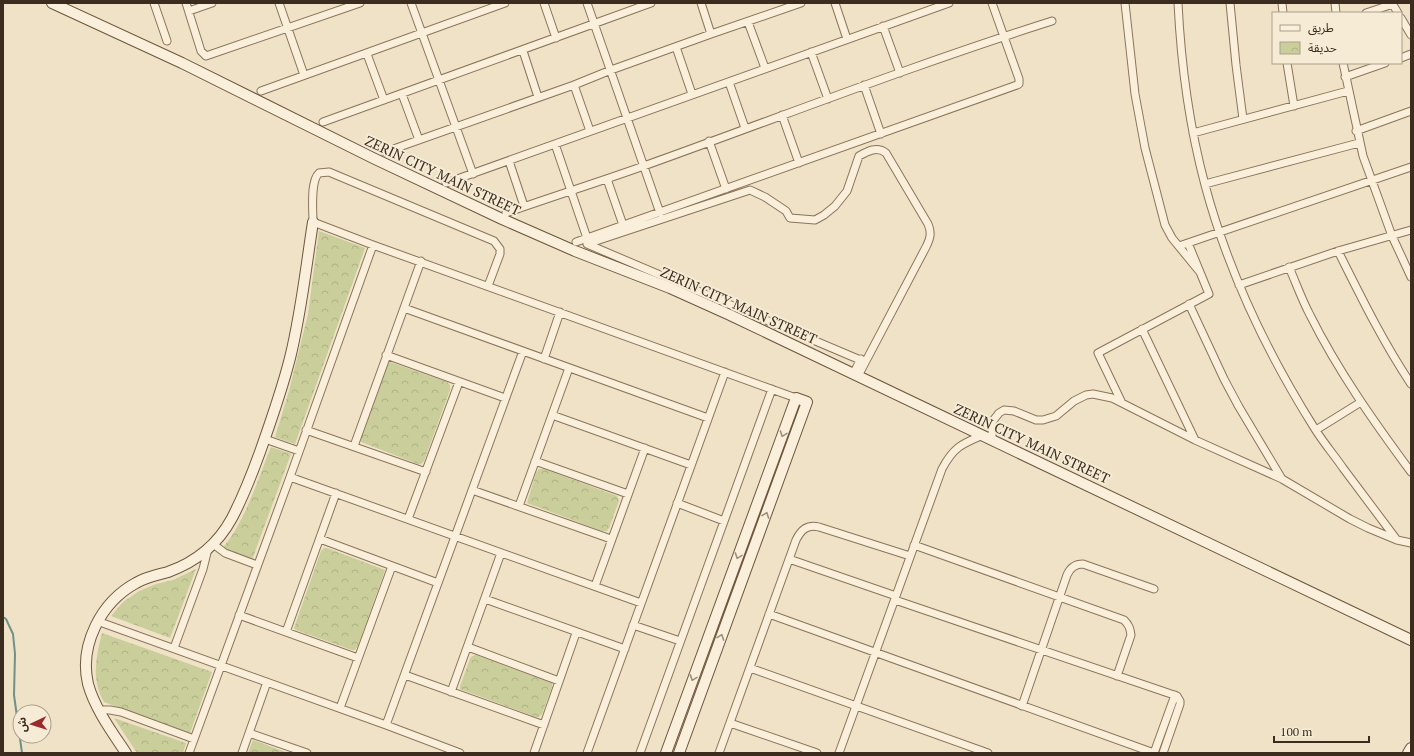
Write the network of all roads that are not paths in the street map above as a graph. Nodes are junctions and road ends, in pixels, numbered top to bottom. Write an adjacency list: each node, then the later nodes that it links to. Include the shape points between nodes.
1 (52, 3): 117 (street, ZERIN CITY MAIN STREET, via 182,63 435,188 575,251 693,298)
2 (154, 3): 35 (street)
3 (186, 3): 21 (street)
4 (212, 3): 21 (street)
5 (279, 3): 28 (street)
6 (360, 3): 28 (street)
7 (411, 3): 29 (street)
8 (505, 3): 29 (street)
9 (544, 3): 33 (street)
10 (587, 3): 26 (street)
11 (651, 3): 26 (street)
12 (701, 3): 30 (street)
13 (835, 3): 34 (street)
14 (949, 3): 27 (street)
15 (992, 3): 32 (street)
16 (1125, 3): 99 (street, via 1135,94 1148,163 1165,225)
17 (1178, 3): 69 (street, via 1185,85)
18 (1230, 3): 63 (street)
19 (796, 4): 25 (street)
20 (1392, 4): 22 (street)
21 (189, 11): 28 (street, via 201,51 206,56)
22 (1369, 12)
23 (1402, 20): 31 (street)
24 (1052, 21): 32 (street)
25 (748, 22): 30 (street); 43 (street)
26 (594, 23): 33 (street); 44 (street)
27 (883, 26): 34 (street); 45 (street)
28 (288, 28): 46 (street)
29 (422, 34): 39 (street); 48 (street)
30 (711, 34): 36 (street)
31 (1411, 35)
32 (1004, 36): 45 (street); 70 (street, via 1018,85)
33 (556, 38): 37 (street)
34 (847, 39): 38 (street)
35 (167, 41)
36 (676, 47): 44 (street); 55 (street)
37 (523, 50): 48 (street); 56 (street)
38 (811, 52): 43 (street); 57 (street)
39 (367, 54): 46 (street); 58 (street)
40 (1287, 64): 59 (street)
41 (1342, 64): 47 (street)
42 (1382, 64): 47 (street)
43 (765, 68): 49 (street)
44 (611, 70): 50 (street); 62 (street)
45 (900, 73): 51 (street)
46 (304, 75): 52 (street)
47 (1345, 77): 53 (street)
48 (439, 80): 54 (street); 65 (street)
49 (729, 82): 55 (street); 66 (street)
50 (574, 85): 56 (street); 67 (street)
51 (864, 85): 57 (street); 70 (street)
52 (261, 91)
53 (1348, 91): 59 (street); 68 (street)
54 (402, 94): 58 (street); 71 (street)
55 (692, 94): 62 (street)
56 (538, 97): 65 (street)
57 (828, 99): 61 (street)
58 (384, 100): 64 (street)
59 (1294, 106): 63 (street)
60 (1411, 111): 68 (street)
61 (782, 115): 66 (street); 77 (street)
62 (627, 119): 67 (street); 78 (street)
63 (1243, 119): 69 (street)
64 (324, 122)
65 (456, 126): 71 (street); 80 (street)
66 (745, 128): 72 (street)
67 (590, 131): 74 (street)
68 (1356, 131): 73 (street)
69 (1193, 133): 84 (street)
70 (881, 134): 77 (street)
71 (419, 140): 75 (street)
72 (709, 141): 78 (street); 85 (street)
73 (1359, 143): 82 (street); 84 (street)
74 (555, 144): 76 (street); 86 (street)
75 (386, 152)
76 (508, 161): 80 (street); 87 (street)
77 (799, 163): 85 (street)
78 (643, 166): 81 (street); 89 (street)
79 (1411, 167): 82 (street)
80 (473, 174): 83 (street)
81 (607, 179): 86 (street); 91 (street)
82 (1371, 181): 93 (street); 94 (street)
83 (446, 183)
84 (1205, 184): 93 (street)
85 (726, 189): 89 (street)
86 (571, 191): 87 (street); 95 (street)
87 (524, 206): 88 (street)
88 (506, 212)
89 (660, 214): 91 (street)
90 (313, 222): 98 (street); 106 (street, via 316,175 319,172 330,172 494,241 498,244 500,254); 130 (street, via 290,358)
91 (624, 226): 95 (street)
92 (1411, 230): 94 (street)
93 (1220, 232): 97 (street); 105 (street)
94 (1392, 236): 100 (street); 104 (street)
95 (587, 238): 96 (street)
96 (576, 242)
97 (1188, 243): 99 (street); 103 (street)
98 (373, 245): 101 (street); 127 (street)
99 (1179, 246): 103 (street)
100 (1338, 251): 102 (street); 119 (street, via 1376,326)
101 (421, 261): 106 (street); 108 (street)
102 (1289, 267): 105 (street); 124 (street, via 1310,315 1335,362)
103 (1199, 271): 107 (street, via 1209,294)
104 (1411, 277)
105 (1239, 285): 128 (street, via 1288,385)
106 (488, 286): 109 (street)
107 (1189, 304): 110 (street); 140 (street, via 1224,379)
108 (404, 308): 111 (street); 112 (street)
109 (560, 312): 113 (street); 116 (street)
110 (1142, 329): 123 (street, via 1098,353); 131 (street)
111 (523, 351): 113 (street); 121 (street)
112 (386, 355): 118 (street); 132 (street)
113 (544, 359): 115 (street)
114 (863, 361): 114 (street, via 926,248 931,233 883,151 873,150 859,156 847,192 824,215 815,220 790,218 786,210 750,190 587,244); 117 (street)
115 (569, 368): 125 (street); 126 (street)
116 (725, 372): 120 (street); 126 (street)
117 (856, 375): 129 (street, ZERIN CITY MAIN STREET)
118 (459, 382): 121 (street); 137 (street)
119 (1411, 384)
120 (772, 389): 122 (street); 147 (street)
121 (505, 398): 141 (street)
122 (796, 398): 167 (street, one-way to 167); 168 (street, one-way to 122, via 807,402)
123 (1121, 401): 129 (street, via 1101,395 1086,395 1056,416 1043,420 1004,410 992,422); 131 (street)
124 (1361, 402): 128 (street); 138 (street)
125 (552, 415): 133 (street); 135 (street)
126 (708, 418): 136 (street)
127 (306, 430): 132 (street); 134 (street)
128 (1316, 430): 151 (street)
129 (987, 437): 153 (street, via 964,442 947,459 936,482); 175 (street, ZERIN CITY MAIN STREET)
130 (265, 439): 134 (street); 154 (street, via 236,510)
131 (1195, 440): 140 (street)
132 (354, 446): 137 (street)
133 (645, 448): 136 (street); 143 (street)
134 (299, 451): 139 (street)
135 (535, 461): 143 (street); 145 (street)
136 (691, 465): 144 (street)
137 (426, 472): 146 (street)
138 (1411, 472)
139 (290, 477): 142 (street); 158 (street)
140 (1282, 479): 151 (street, via 1350,519)
141 (472, 490): 145 (street); 148 (street)
142 (336, 494): 146 (street); 149 (street)
143 (628, 494): 150 (street)
144 (677, 503): 147 (street); 166 (street)
145 (519, 506): 150 (street)
146 (408, 519): 148 (street)
147 (724, 521): 176 (street)
148 (455, 536): 155 (street); 160 (street)
149 (320, 539): 159 (street); 173 (street)
150 (611, 539): 161 (street)
151 (1397, 540): 152 (street)
152 (1411, 543)
153 (914, 545): 156 (street); 163 (street)
154 (211, 547): 158 (street); 171 (street, via 178,568 146,578 127,588 116,597); 178 (street)
155 (501, 553): 161 (street); 165 (street)
156 (910, 556): 157 (street, via 810,526 801,530); 164 (street)
157 (789, 559): 164 (street); 169 (street)
158 (257, 565): 170 (street)
159 (392, 566): 160 (street); 182 (street)
160 (438, 583): 185 (street)
161 (595, 586): 166 (street)
162 (1154, 589): 163 (street, via 1079,564 1068,571)
163 (1059, 597): 180 (street); 186 (street, via 1118,617 1128,624 1131,635)
164 (895, 598): 180 (street); 181 (street)
165 (485, 599): 174 (street); 177 (street)
166 (641, 603): 172 (street)
167 (720, 604): 168 (street); 209 (street, one-way to 209)
168 (732, 608): 210 (street, one-way to 168)
169 (769, 614): 181 (street); 184 (street)
170 (239, 615): 173 (street); 183 (street)
171 (97, 621): 178 (street); 194 (street, via 90,639 87,673 88,685)
172 (633, 625): 176 (street); 179 (street)
173 (286, 632): 182 (street)
174 (576, 633): 179 (street); 187 (street)
175 (1411, 640)
176 (680, 641): 208 (street)
177 (468, 647): 187 (street); 189 (street)
178 (174, 648): 183 (street)
179 (625, 649): 207 (street)
180 (1041, 650): 186 (street); 192 (street)
181 (876, 652): 191 (street); 192 (street)
182 (358, 658): 193 (street)
183 (220, 666): 188 (street); 199 (street)
184 (750, 668): 191 (street); 195 (street)
185 (405, 675): 189 (street); 196 (street)
186 (1117, 676): 190 (street)
187 (559, 681): 197 (street)
188 (267, 682): 193 (street); 198 (street)
189 (451, 692): 197 (street)
190 (1175, 695): 192 (street, via 1154,753); 215 (street, via 1179,698 1180,704)
191 (857, 705): 213 (street); 214 (street)
192 (1022, 706)
193 (340, 708): 196 (street)
194 (99, 710): 199 (street, via 121,712); 201 (street)
195 (730, 723): 211 (street); 212 (street)
196 (386, 725): 205 (street)
197 (544, 725): 206 (street)
198 (249, 733): 203 (street); 204 (street)
199 (194, 738): 202 (street)
200 (1411, 748): 216 (street)
201 (126, 753)
202 (189, 753)
203 (242, 753)
204 (307, 753)
205 (460, 753)
206 (534, 753)
207 (587, 753)
208 (640, 753)
209 (666, 753)
210 (679, 753)
211 (719, 753)
212 (817, 753)
213 (839, 753)
214 (988, 753)
215 (1163, 753)
216 (1408, 753)

